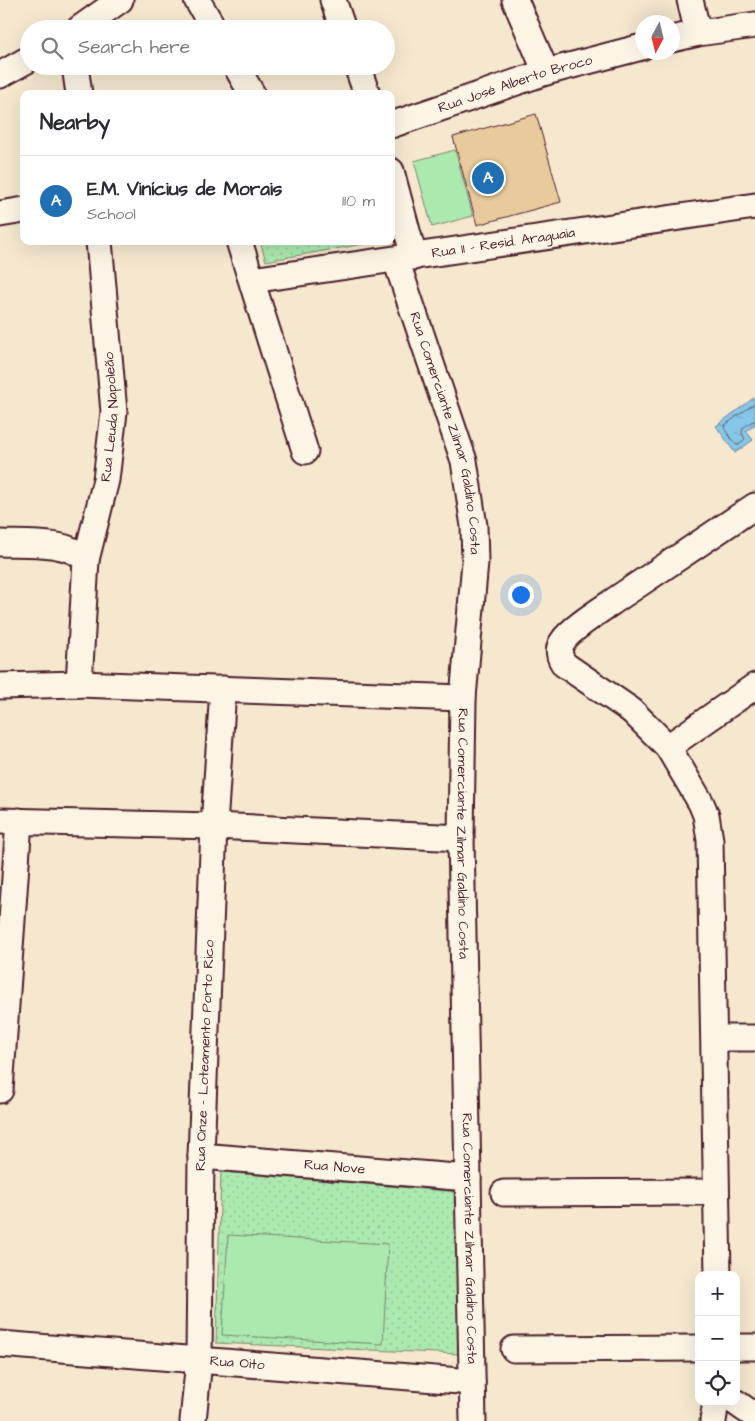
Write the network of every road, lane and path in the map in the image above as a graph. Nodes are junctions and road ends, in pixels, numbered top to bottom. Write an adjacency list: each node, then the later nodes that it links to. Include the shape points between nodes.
1 (120, 0): 6 (street)
2 (198, 0): 7 (street)
3 (333, 0): 8 (street)
4 (515, 0): 14 (street)
5 (690, 0): 10 (street)
6 (92, 20)
7 (209, 20)
8 (340, 20)
9 (755, 25): 10 (street)
10 (698, 33): 11 (street)
11 (680, 37)
12 (635, 49): 14 (street, Rua José Alberto Broco)
13 (20, 64): 15 (street)
14 (546, 72): 22 (street, Rua José Alberto Broco)
15 (0, 75)
16 (76, 75): 19 (street)
17 (241, 75): 20 (street)
18 (360, 75): 21 (street)
19 (78, 90)
20 (250, 90)
21 (366, 90)
22 (395, 124)
23 (395, 196): 29 (street, Rua Comerciante Zilmar Galdino Costa)
24 (755, 206): 29 (street, Rua 11 - Resid. Araguaia)
25 (20, 211): 26 (street)
26 (0, 214)
27 (99, 245): 34 (street, Rua Leuda Napoleão, via 114,412 106,480)
28 (240, 245): 30 (street)
29 (405, 258): 30 (street, Rua 11 - Resid. Araguaia); 39 (street, Rua Comerciante Zilmar Galdino Costa, via 470,489 476,548)
30 (252, 280): 31 (street)
31 (305, 451)
32 (755, 506): 40 (street, via 602,608 568,634 561,644 560,656 565,665 632,711)
33 (0, 543): 34 (street, via 57,546 77,551)
34 (86, 560): 35 (street, Rua Leuda Napoleão)
35 (79, 684): 36 (street); 38 (street)
36 (0, 686)
37 (755, 686): 40 (street)
38 (223, 689): 39 (street); 42 (street, Rua Onze - Loteamento Porto Rico)
39 (463, 698): 43 (street, Rua Comerciante Zilmar Galdino Costa)
40 (668, 747): 44 (street, via 706,815 710,840)
41 (9, 821): 42 (street); 46 (street)
42 (214, 826): 43 (street); 47 (street, Rua Onze - Loteamento Porto Rico)
43 (461, 838): 48 (street, Rua Comerciante Zilmar Galdino Costa)
44 (715, 1038): 45 (street); 49 (street)
45 (755, 1038)
46 (0, 1090)
47 (201, 1156): 48 (street, Rua Nove); 57 (street, Rua Onze - Loteamento Porto Rico)
48 (468, 1178): 58 (street, Rua Comerciante Zilmar Galdino Costa)
49 (716, 1192): 50 (street); 51 (street)
50 (504, 1193)
51 (718, 1271)
52 (0, 1344): 57 (street, Rua Oito)
53 (740, 1347): 54 (street)
54 (755, 1347)
55 (695, 1348): 56 (street)
56 (514, 1349)
57 (199, 1360): 58 (street, Rua Oito); 62 (street, Rua Onze - Loteamento Porto Rico)
58 (472, 1382): 63 (street, Rua Comerciante Zilmar Galdino Costa)
59 (715, 1406): 64 (street)
60 (740, 1406): 61 (street)
61 (755, 1416)
62 (193, 1421)
63 (473, 1421)
64 (713, 1421)

